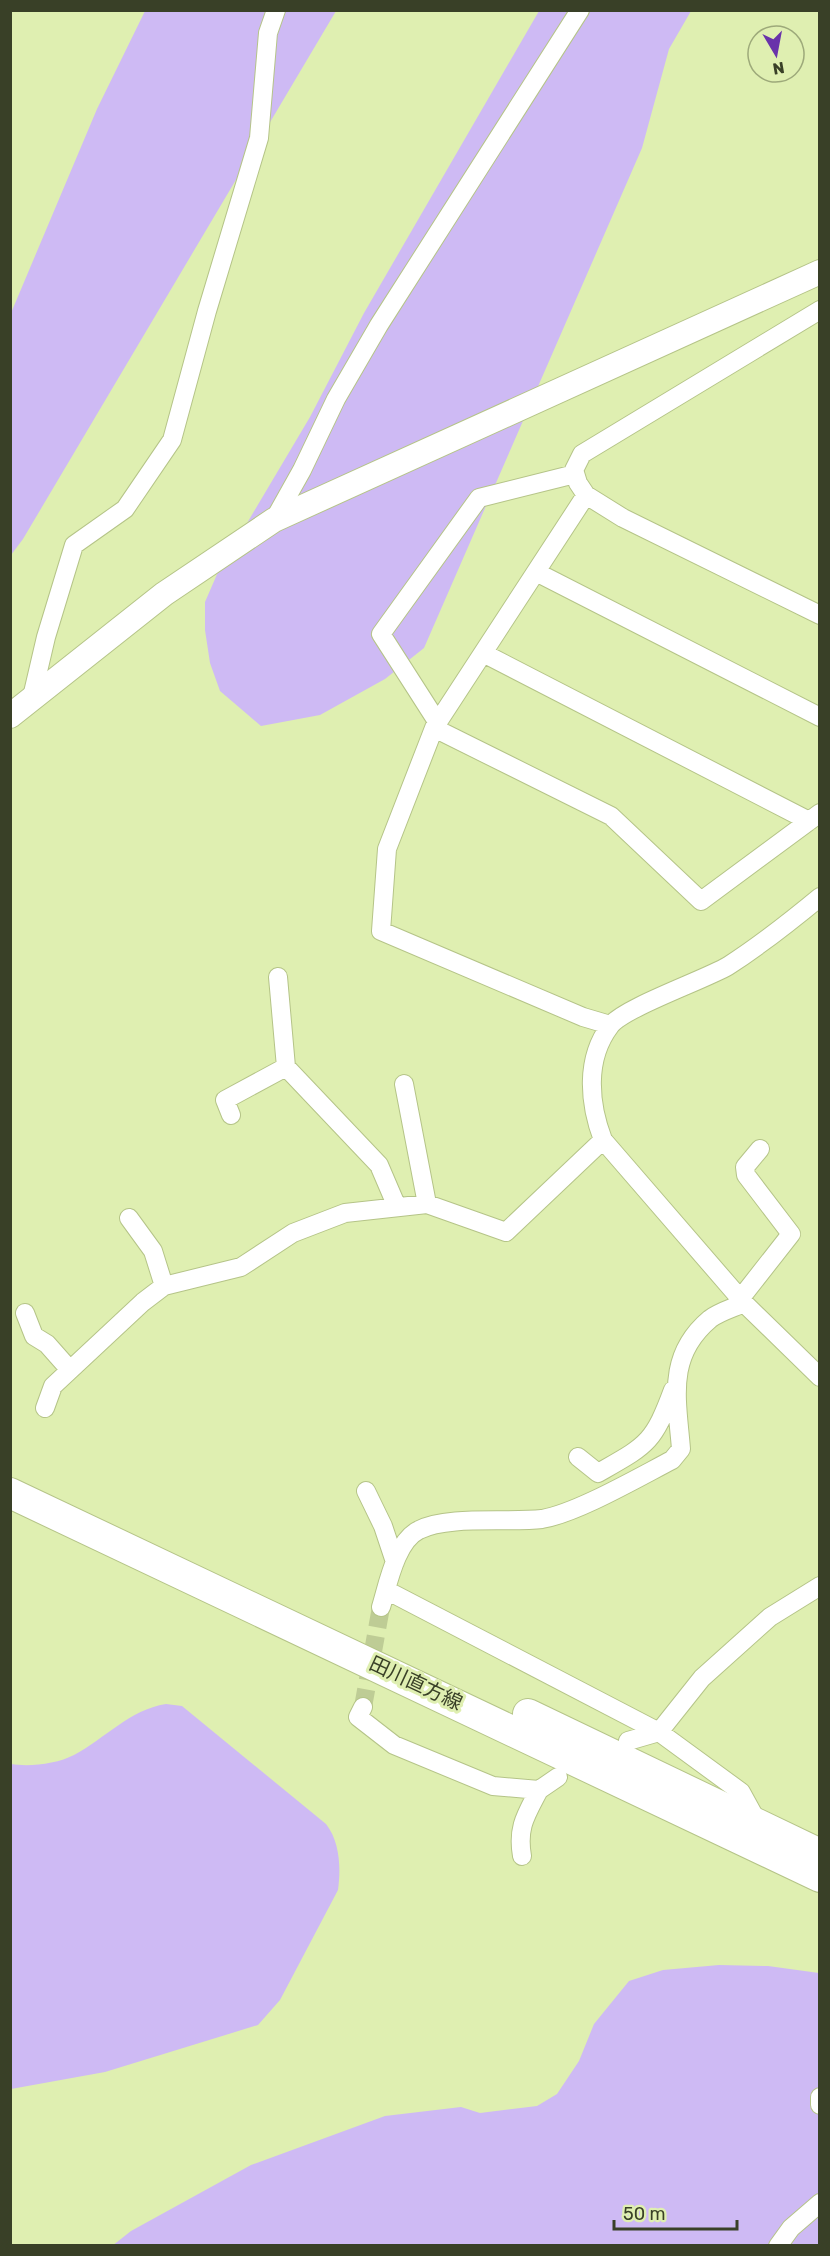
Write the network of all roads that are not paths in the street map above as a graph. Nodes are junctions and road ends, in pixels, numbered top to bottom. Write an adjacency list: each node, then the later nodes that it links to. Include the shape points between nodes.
1 (276, 10): 11 (street, via 268,33 259,138 171,440 125,509 74,545)
2 (580, 10): 7 (street, via 379,325)
3 (819, 272): 7 (street)
4 (819, 310): 5 (street, via 582,454)
5 (575, 474): 6 (street); 14 (street, via 479,498 381,634)
6 (586, 495): 8 (street); 9 (street, via 623,518)
7 (274, 520): 11 (street, via 164,594)
8 (536, 572): 10 (street); 13 (street)
9 (819, 615)
10 (483, 653): 14 (street); 15 (street)
11 (32, 697): 12 (street)
12 (10, 716)
13 (819, 717)
14 (436, 726): 15 (street, via 611,816 701,901); 18 (street, via 387,849 381,931)
15 (814, 817)
16 (817, 902): 18 (street, via 728,966)
17 (278, 978): 19 (street)
18 (610, 1025): 22 (street, via 594,1061 591,1095)
19 (286, 1067): 21 (street, via 225,1100); 25 (street, via 379,1165)
20 (404, 1084): 24 (street)
21 (231, 1115)
22 (603, 1140): 24 (street, via 506,1232); 28 (street)
23 (760, 1149): 28 (street, via 745,1167 746,1175 791,1234)
24 (427, 1204): 25 (street)
25 (396, 1207): 27 (street, via 345,1213 293,1233 240,1267)
26 (129, 1218): 27 (street, via 153,1251)
27 (164, 1286): 30 (street)
28 (742, 1301): 31 (street); 32 (street, via 710,1318 681,1352)
29 (25, 1313): 30 (street, via 34,1335)
30 (70, 1370): 33 (street, via 53,1386)
31 (819, 1377)
32 (675, 1385): 34 (street, via 660,1426 643,1447 598,1473); 38 (street, via 681,1449 672,1460 578,1506 544,1518 442,1524 418,1530)
33 (45, 1407)
34 (578, 1457)
35 (10, 1474): 45 (main road, 田川直方線, via 574,1735)
36 (366, 1491): 38 (street)
37 (10, 1492): 45 (main road, 田川直方線, via 537,1740)
38 (395, 1562): 41 (street, via 383,1598)
39 (819, 1586): 41 (street, via 770,1617 702,1678)
40 (363, 1707): 44 (street, via 358,1718 393,1745 493,1786)
41 (659, 1732): 42 (street); 45 (street, via 741,1792)
42 (628, 1741)
43 (558, 1777): 44 (street)
44 (539, 1790): 47 (street, via 521,1826)
45 (756, 1836): 46 (main road, 田川直方線); 48 (main road, 田川直方線)
46 (819, 1854)
47 (522, 1856)
48 (819, 1877)
49 (819, 2097): 50 (street)
50 (819, 2105)
51 (819, 2203): 52 (street, via 791,2228)
52 (778, 2246)

